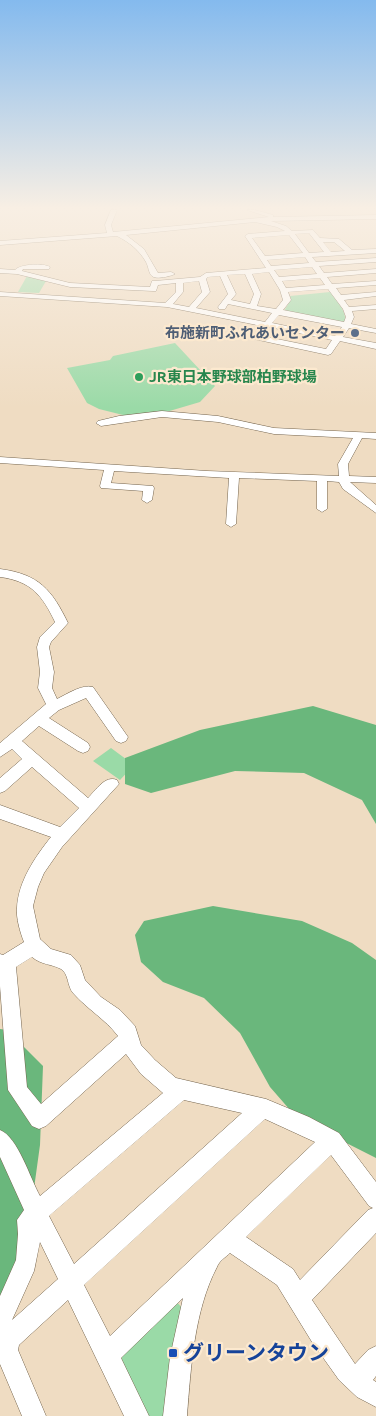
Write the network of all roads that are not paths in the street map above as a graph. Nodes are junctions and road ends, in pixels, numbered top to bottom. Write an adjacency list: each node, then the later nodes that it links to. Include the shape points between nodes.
1 (34, 276): 12 (street)
2 (213, 276): 8 (street)
3 (225, 276): 21 (street, via 232,291)
4 (249, 276): 25 (street, via 259,294)
5 (274, 276): 9 (street)
6 (310, 276): 9 (street)
7 (323, 276): 13 (street)
8 (203, 278): 10 (street); 28 (street, via 206,292)
9 (276, 279): 15 (street)
10 (178, 281): 14 (street, via 155,283); 24 (street, via 180,292)
11 (376, 283): 13 (street)
12 (70, 285): 14 (street); 18 (street)
13 (330, 286): 15 (street); 19 (street)
14 (153, 289): 23 (street)
15 (284, 290): 29 (street, via 287,300)
16 (0, 294): 18 (street)
17 (376, 294): 19 (street)
18 (63, 298): 20 (street)
19 (338, 298): 27 (street)
20 (93, 300): 22 (street, via 90,308 45,301); 23 (street)
21 (227, 302): 25 (street); 30 (street)
22 (0, 303)
23 (146, 303): 24 (street)
24 (167, 305): 28 (street)
25 (252, 307): 29 (street)
26 (373, 307): 27 (street); 31 (street)
27 (347, 309): 33 (street, via 350,317)
28 (191, 310): 30 (street)
29 (279, 312): 32 (street); 33 (street)
30 (214, 314): 32 (street)
31 (376, 315)
32 (268, 325): 35 (street); 35 (street, via 258,338 328,352)
33 (347, 325): 34 (street); 35 (street)
34 (376, 331)
35 (337, 339): 36 (street)
36 (376, 346)
37 (101, 423): 38 (street, via 162,414 218,419 274,431)
38 (359, 435): 39 (street); 44 (street, via 343,464)
39 (376, 436)
40 (0, 460): 41 (street)
41 (110, 468): 42 (street); 46 (street, via 105,486 149,488)
42 (234, 476): 43 (street); 49 (street)
43 (322, 478): 44 (street); 47 (street)
44 (343, 479): 45 (street); 48 (street, via 347,487)
45 (376, 480)
46 (147, 500)
47 (322, 509)
48 (376, 510)
49 (232, 524)
50 (0, 573): 51 (street, via 20,575 41,590 50,598 62,623 45,640 43,647 47,672 45,688)
51 (54, 706): 52 (street); 53 (street, via 88,690)
52 (39, 720): 54 (street); 55 (street)
53 (121, 737)
54 (12, 741): 56 (street); 57 (street)
55 (83, 747)
56 (0, 751)
57 (32, 758): 59 (street); 60 (street)
58 (112, 784): 60 (street)
59 (0, 787)
60 (89, 808): 62 (street)
61 (1, 816): 62 (street)
62 (63, 835): 63 (street, via 33,878 25,908)
63 (34, 946): 64 (street); 65 (street, via 51,959 65,961 74,971 77,986 114,1016)
64 (2, 963): 65 (street, via 7,964 18,1090 39,1119)
65 (130, 1038): 66 (street, via 134,1051 148,1067 172,1087)
66 (182, 1089): 67 (street); 71 (street)
67 (262, 1108): 69 (street); 75 (street)
68 (0, 1140): 71 (street, via 11,1155)
69 (332, 1140): 70 (street); 73 (street)
70 (376, 1199)
71 (37, 1212): 75 (street); 77 (street, via 28,1220 30,1252)
72 (376, 1218): 76 (street)
73 (229, 1239): 74 (street); 76 (street, via 285,1277)
74 (209, 1258): 78 (street); 84 (street, via 194,1292 183,1336)
75 (71, 1281): 78 (street); 82 (street, via 8,1339 6,1350)
76 (298, 1298): 80 (street, via 320,1334)
77 (0, 1319)
78 (107, 1355): 83 (street)
79 (376, 1358): 80 (street)
80 (356, 1381): 81 (street)
81 (376, 1396)
82 (34, 1416)
83 (137, 1416)
84 (175, 1416)

